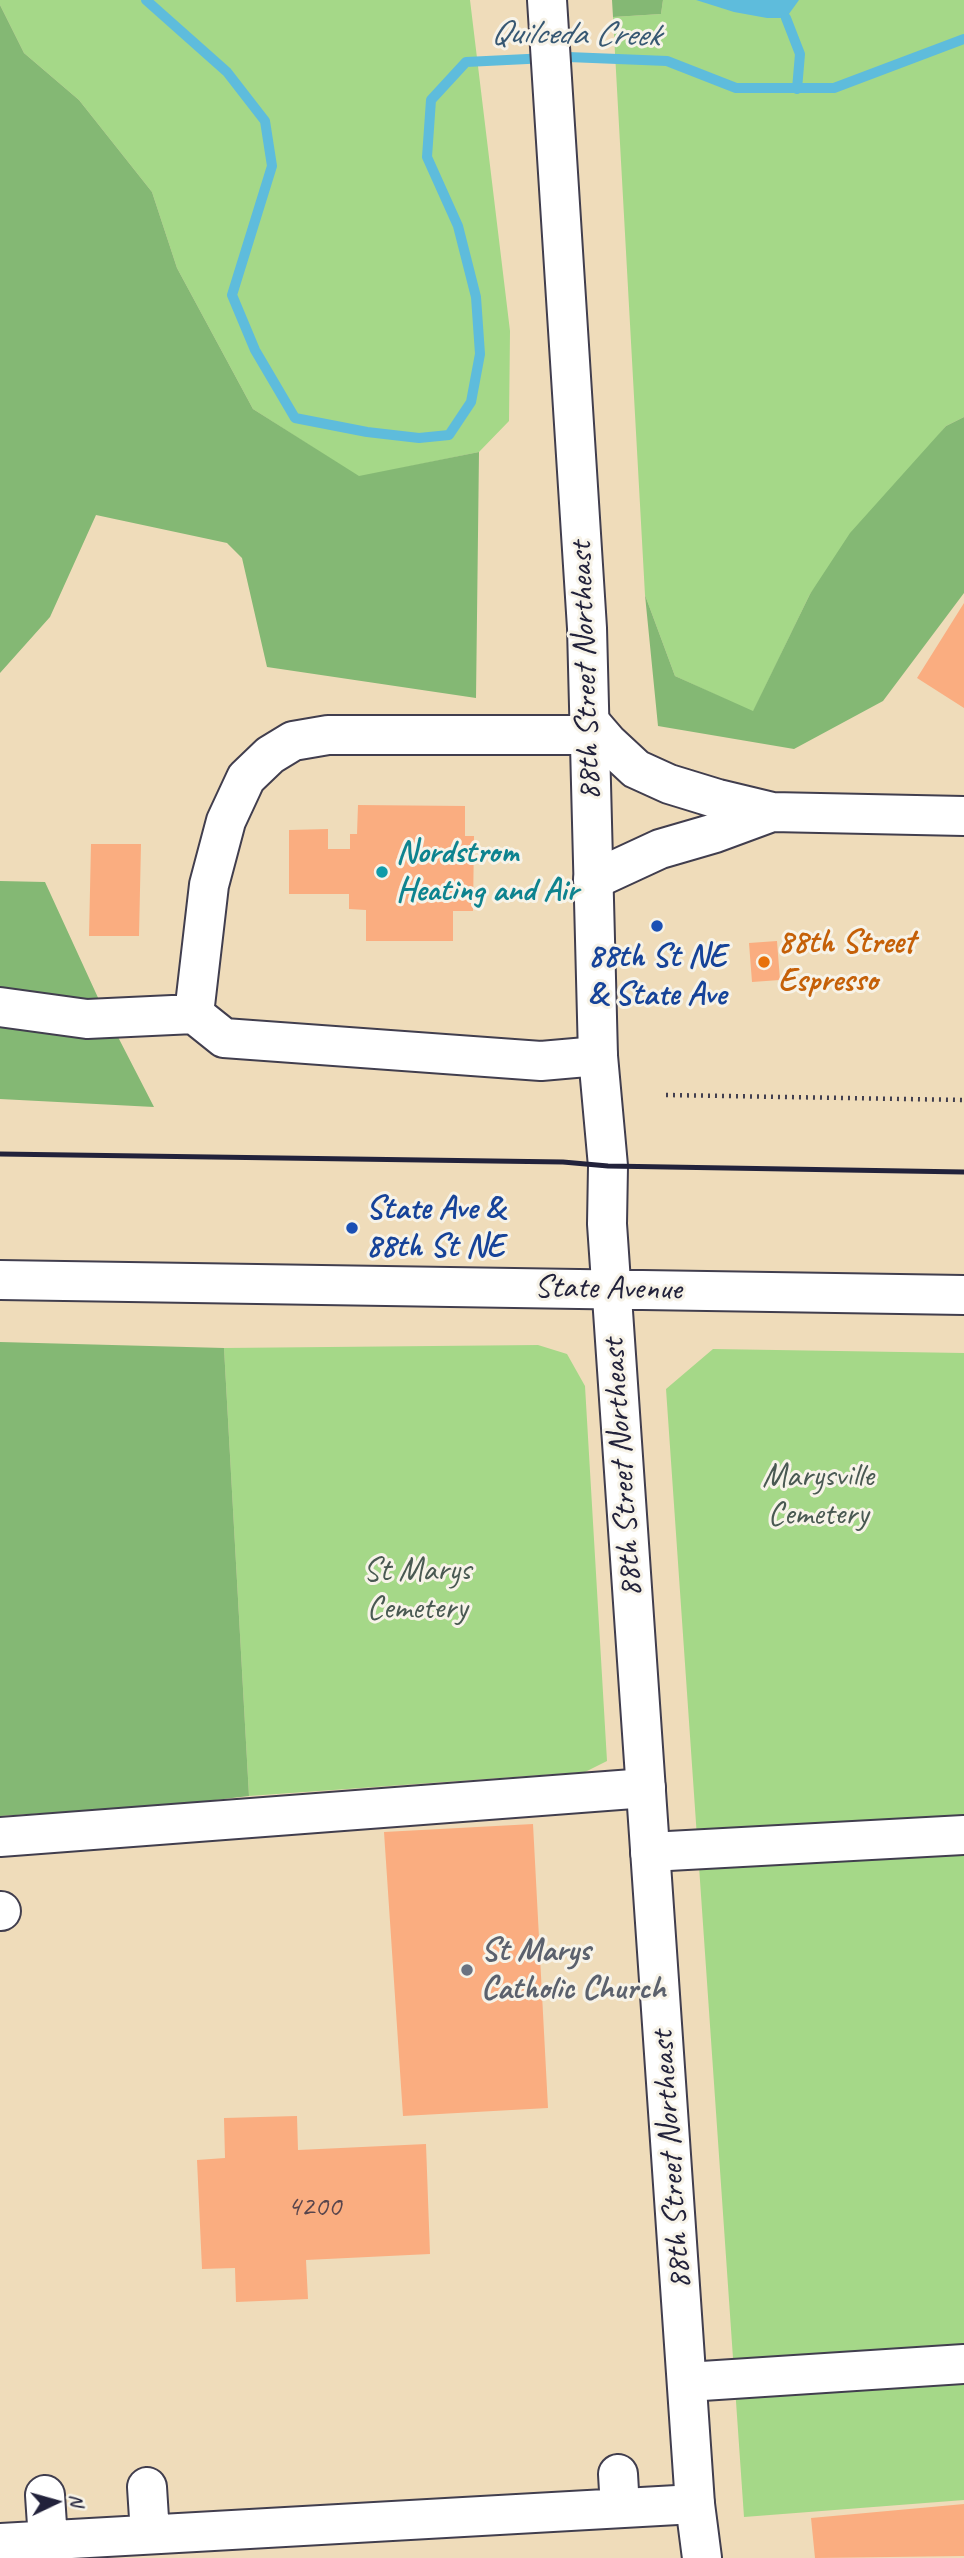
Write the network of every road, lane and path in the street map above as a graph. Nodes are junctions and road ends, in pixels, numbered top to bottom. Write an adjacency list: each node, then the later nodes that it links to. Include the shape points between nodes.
1 (547, 0): 2 (main road, 88th Street Northeast, via 587,628)
2 (589, 728): 3 (main road, via 636,769 669,784); 5 (main road, 88th Street Northeast); 7 (main road, via 328,736 293,741 270,755 246,778 226,821 209,885)
3 (772, 812): 4 (main road); 5 (main road, via 660,849)
4 (964, 816)
5 (593, 880): 8 (main road, 88th Street Northeast)
6 (0, 1007): 7 (main road, via 87,1019)
7 (194, 1014): 8 (main road, via 224,1038 541,1061)
8 (598, 1056): 12 (main road, 88th Street Northeast, via 608,1166)
9 (666, 1095): 10 (path)
10 (964, 1100)
11 (0, 1280): 12 (main road, State Avenue)
12 (611, 1289): 13 (main road, State Avenue); 14 (main road, 88th Street Northeast)
13 (964, 1295)
14 (646, 1788): 16 (main road); 17 (main road, 88th Street Northeast)
15 (964, 1835): 17 (main road)
16 (0, 1837)
17 (650, 1852): 19 (main road, 88th Street Northeast)
18 (964, 2364): 19 (main road)
19 (687, 2382): 22 (main road, 88th Street Northeast)
20 (147, 2487): 23 (main road)
21 (45, 2495): 24 (main road)
22 (695, 2504): 23 (main road, via 619,2491); 26 (main road, 88th Street Northeast)
23 (149, 2534): 24 (main road)
24 (48, 2540): 25 (main road)
25 (0, 2543)
26 (702, 2558)

